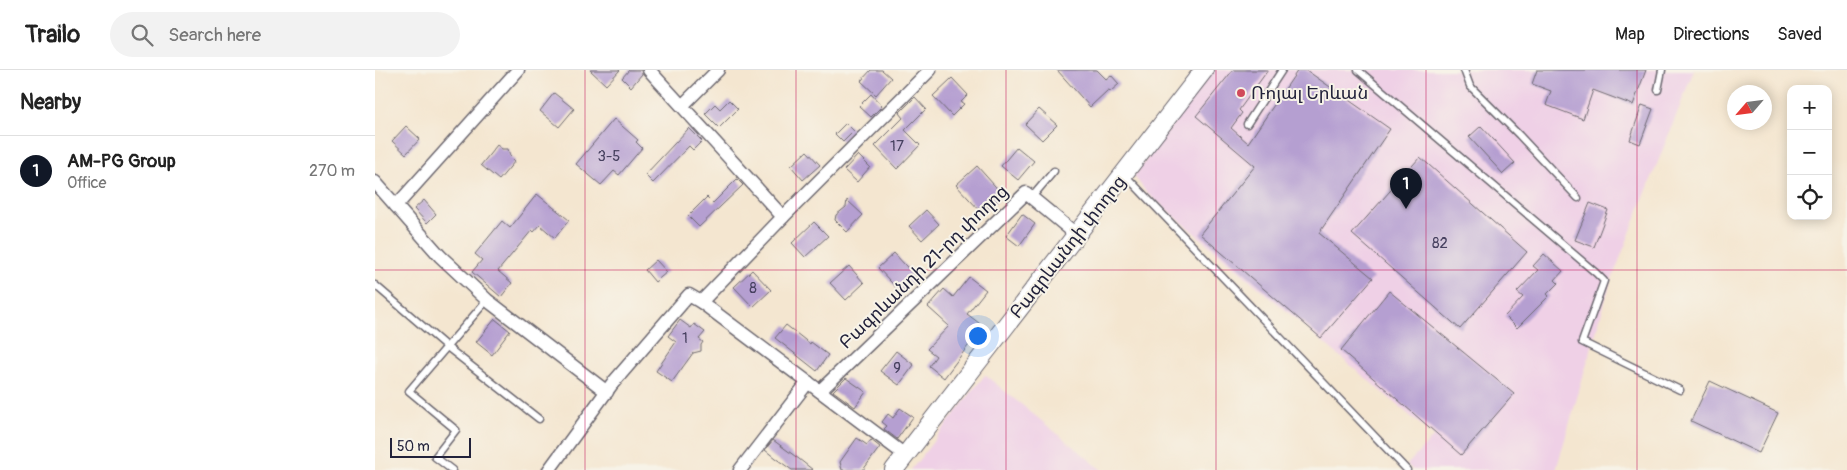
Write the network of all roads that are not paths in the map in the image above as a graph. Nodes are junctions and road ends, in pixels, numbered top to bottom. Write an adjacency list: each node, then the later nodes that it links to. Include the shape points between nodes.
1 (518, 70): 18 (street)
2 (649, 70): 11 (street)
3 (718, 70): 11 (street)
4 (930, 70): 19 (street)
5 (1204, 70): 14 (main road, Բագրևանդի փողոց)
6 (1282, 70): 12 (lane)
7 (1358, 70): 27 (lane, via 1604,281 1582,342)
8 (1464, 70): 17 (lane, via 1470,86)
9 (1662, 70): 10 (lane)
10 (1658, 90)
11 (683, 105): 19 (street)
12 (1247, 124)
13 (1054, 171): 16 (lane)
14 (1124, 174): 20 (main road, Բագրևանդի փողոց); 35 (lane)
15 (375, 182): 18 (street)
16 (1032, 198): 20 (street, Բագրևանդի 21-րդ փողոց); 26 (street, Բագրևանդի 21-րդ փողոց, via 1026,193)
17 (1578, 198)
18 (397, 206): 22 (street, via 440,256)
19 (783, 217): 23 (street)
20 (1077, 235): 30 (main road, Բագրևանդի փողոց)
21 (375, 286): 24 (lane)
22 (487, 300): 24 (lane); 28 (street)
23 (701, 302): 25 (street); 28 (street, via 689,295)
24 (447, 347): 29 (lane); 31 (lane, via 409,391 456,430 435,457)
25 (809, 382): 26 (street); 33 (street)
26 (820, 390): 30 (street)
27 (1680, 390)
28 (607, 392): 32 (street)
29 (539, 419)
30 (905, 455): 34 (main road, Բագրևանդի փողոց)
31 (452, 470)
32 (549, 470)
33 (740, 470)
34 (894, 470)
35 (1407, 470)

